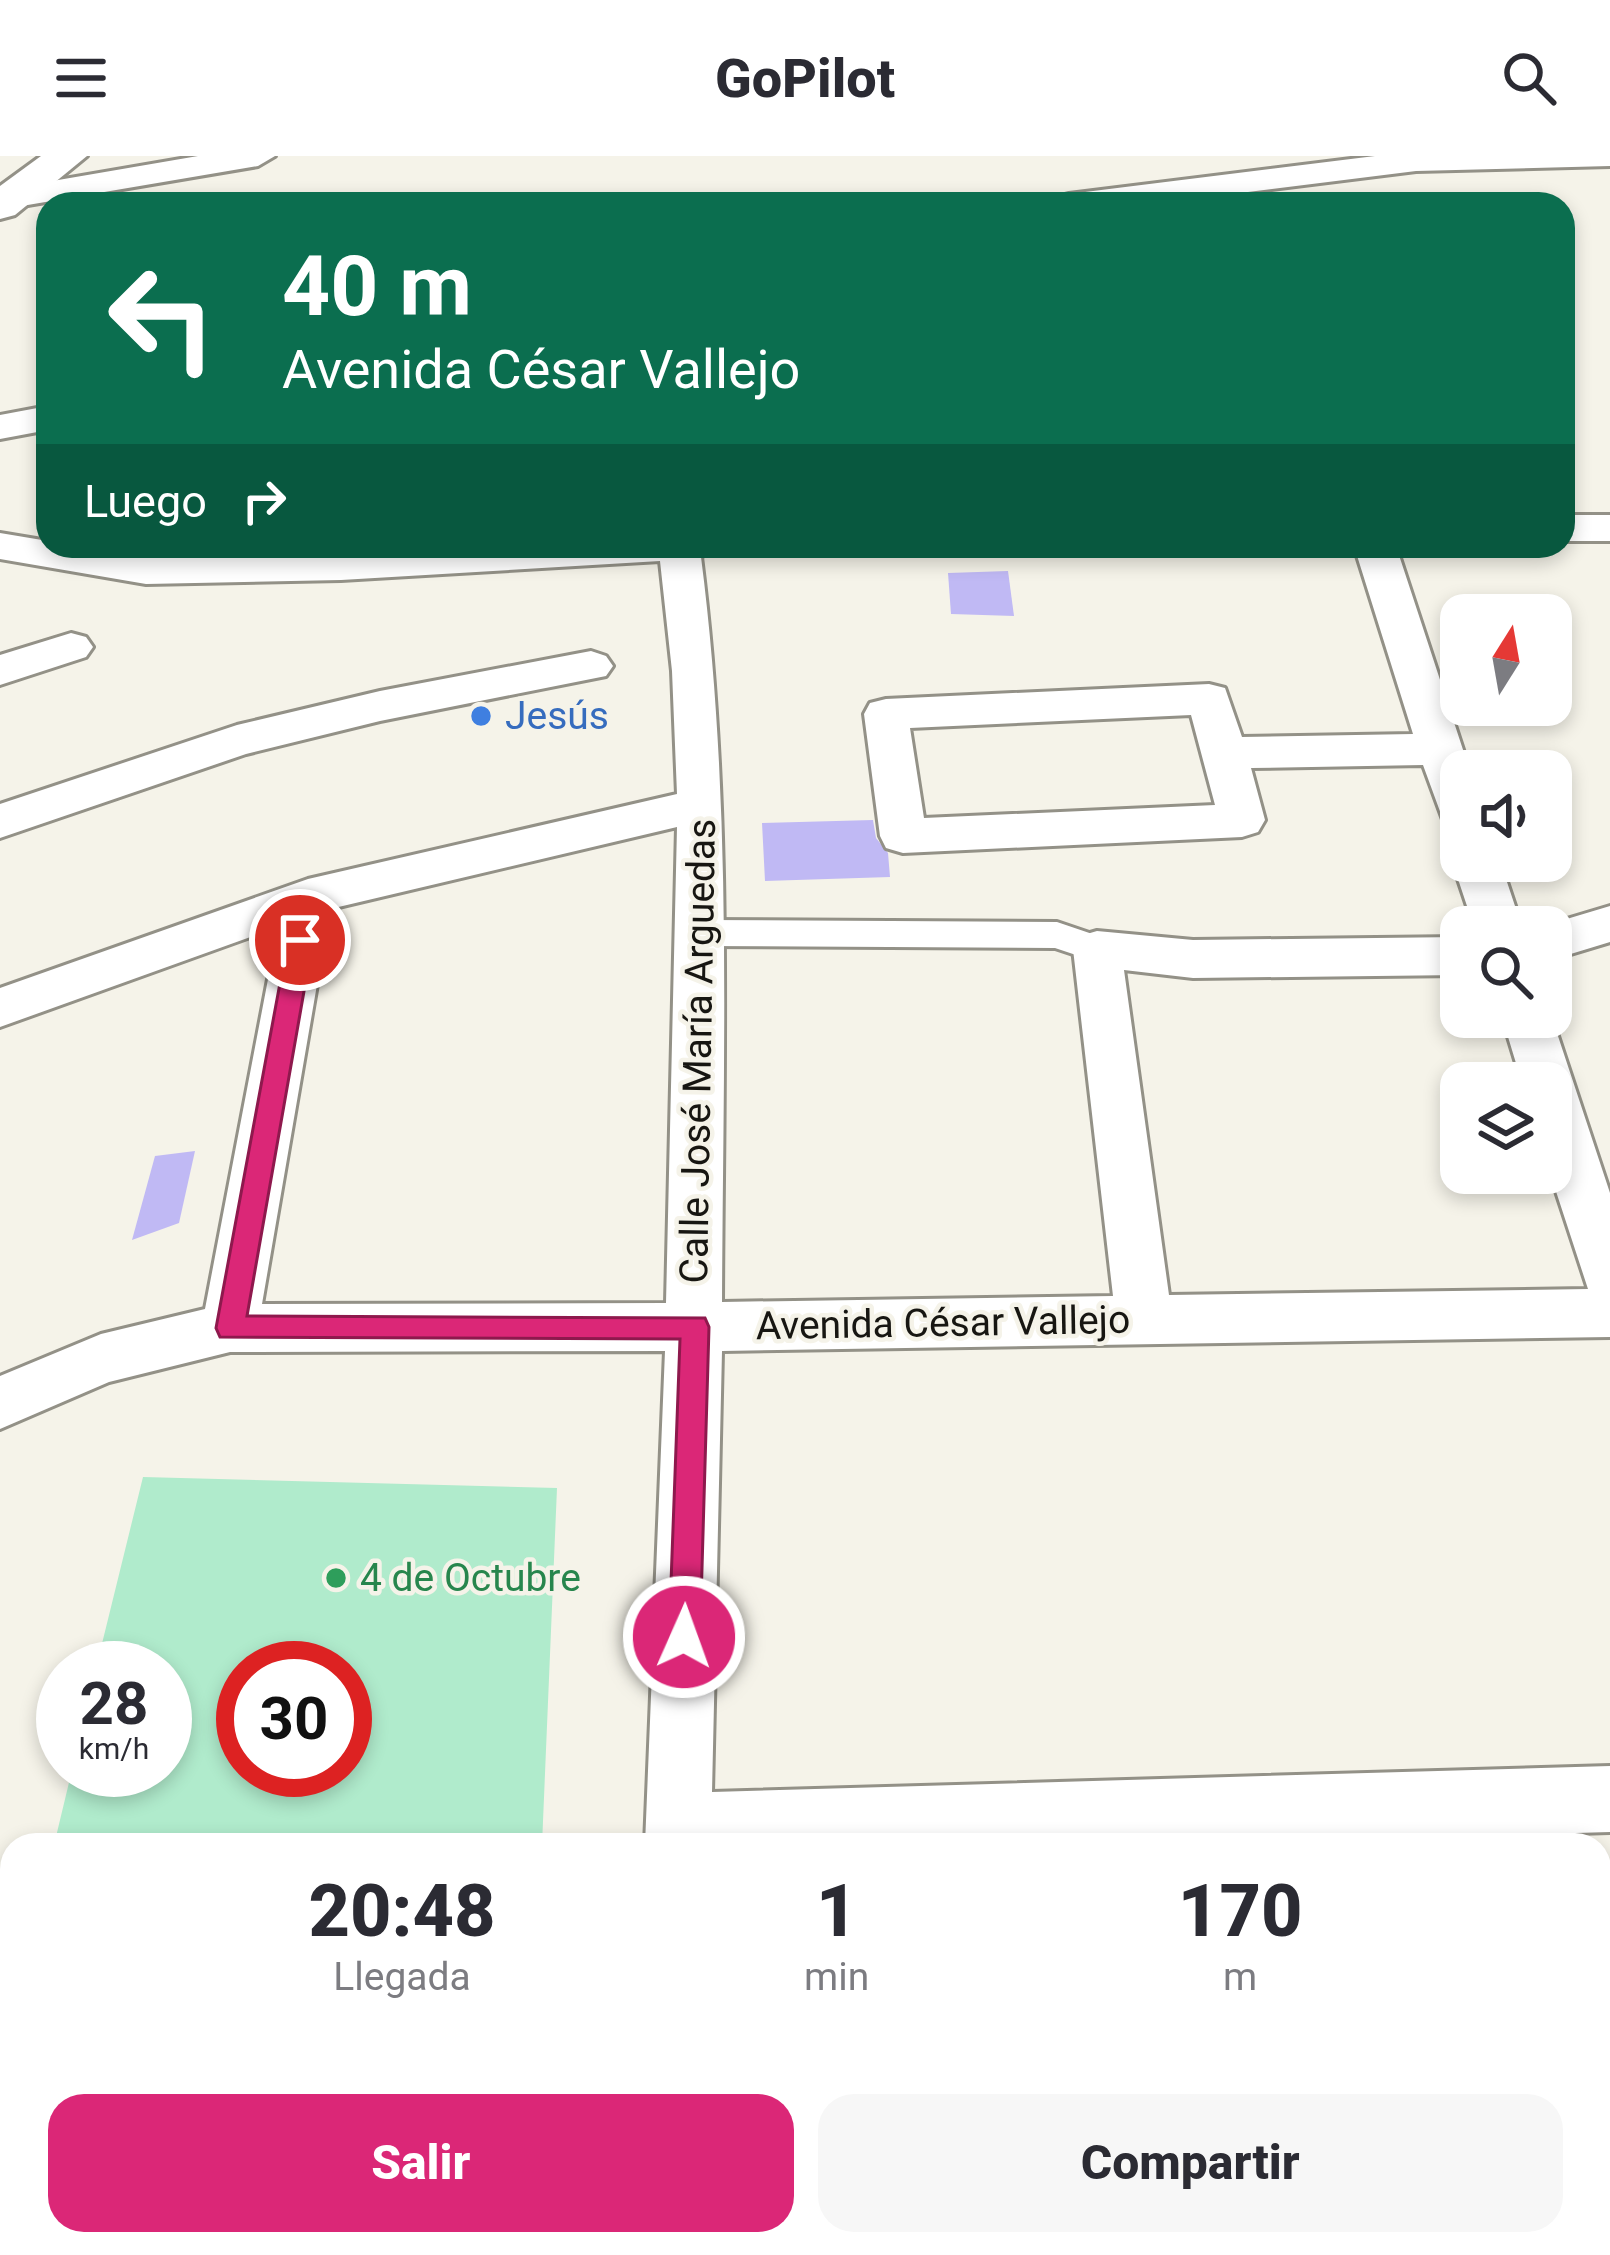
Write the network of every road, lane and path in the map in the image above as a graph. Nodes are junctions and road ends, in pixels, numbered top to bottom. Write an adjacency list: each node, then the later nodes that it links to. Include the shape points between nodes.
1 (30, 156): 6 (main road)
2 (67, 156): 6 (main road)
3 (258, 156): 6 (street)
4 (1610, 156): 5 (street, via 1416,161)
5 (1166, 192)
6 (3, 194)
7 (36, 420): 8 (street)
8 (0, 427)
9 (1575, 528): 10 (street)
10 (1610, 528)
11 (0, 546): 12 (street)
12 (36, 552)
13 (70, 558): 14 (street, via 146,571)
14 (483, 558)
15 (680, 558): 22 (street, Calle José María Arguedas)
16 (1379, 558): 20 (street)
17 (71, 646): 19 (street)
18 (591, 666): 23 (street, via 237,741)
19 (0, 670)
20 (1440, 749): 21 (street)
21 (1224, 753): 21 (street, via 1209,699 886,714 903,836 1242,820)
22 (701, 806): 24 (street); 26 (street, Calle José María Arguedas)
23 (0, 821)
24 (308, 897): 30 (street); 36 (street)
25 (1610, 924): 27 (street)
26 (700, 933): 28 (street, via 1057,935); 35 (street, Calle José María Arguedas)
27 (1572, 936)
28 (1097, 950): 29 (street, via 1193,959); 34 (street)
29 (1440, 956)
30 (0, 1008)
31 (1572, 1158): 32 (street)
32 (1610, 1277)
33 (1610, 1313): 34 (street, Avenida César Vallejo)
34 (1144, 1320): 35 (street, Avenida César Vallejo)
35 (694, 1327): 36 (street, Avenida César Vallejo); 39 (street, Calle José María Arguedas)
36 (230, 1328): 37 (street, Avenida César Vallejo, via 101,1359)
37 (0, 1403)
38 (1610, 1798): 40 (street)
39 (679, 1833)
40 (729, 1833)

